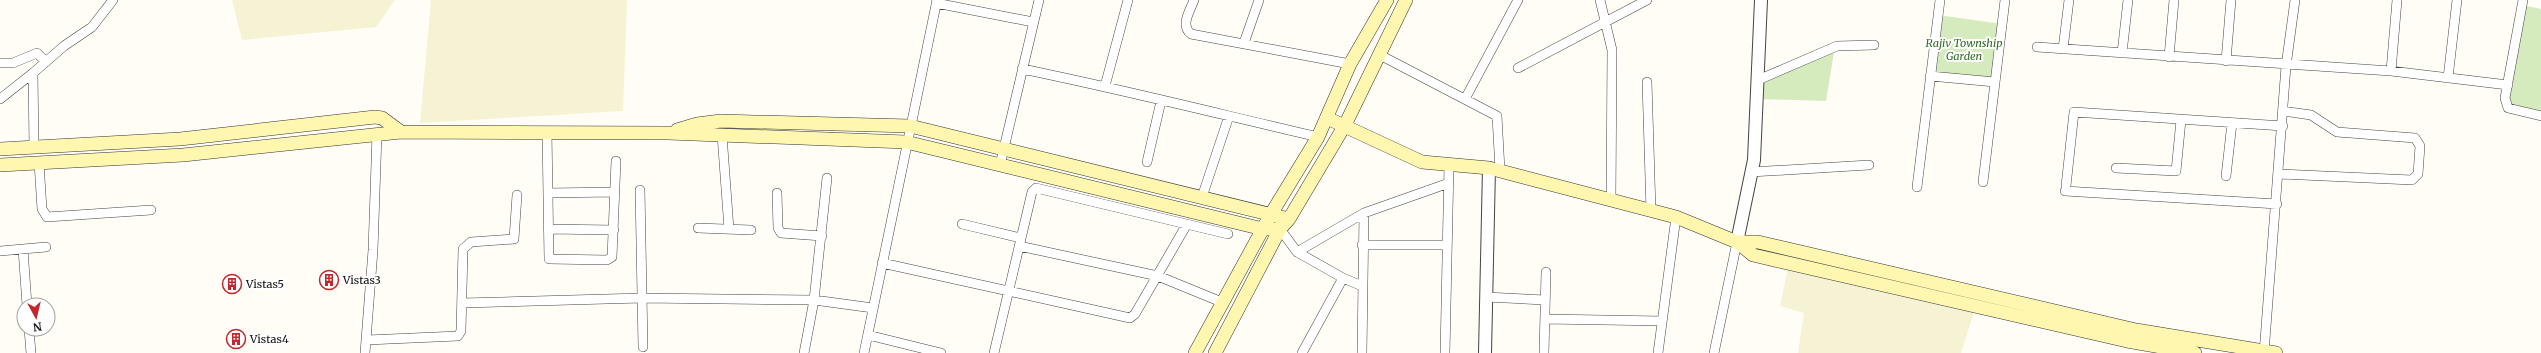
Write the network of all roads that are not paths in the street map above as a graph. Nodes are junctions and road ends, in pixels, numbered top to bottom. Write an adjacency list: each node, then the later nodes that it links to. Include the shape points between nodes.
1 (113, 0): 33 (street, via 92,27)
2 (1039, 0): 24 (street)
3 (1128, 0): 47 (street)
4 (1194, 0): 25 (street, via 1185,24 1186,30 1191,34)
5 (1259, 0): 25 (street)
6 (1387, 0): 35 (main road)
7 (1406, 0): 30 (main road)
8 (1518, 0): 48 (street)
9 (1600, 0): 23 (street)
10 (1647, 0): 23 (street)
11 (1761, 0): 43 (street)
12 (1940, 0): 41 (street)
13 (2005, 0): 45 (street)
14 (2069, 0): 28 (street)
15 (2128, 0): 29 (street)
16 (2174, 0): 31 (street)
17 (2231, 0): 32 (street)
18 (2295, 0): 36 (street)
19 (2397, 0): 39 (street)
20 (2457, 0): 42 (street)
21 (2523, 0): 46 (street)
22 (937, 1): 24 (street); 58 (street)
23 (1606, 19): 37 (street); 92 (street, via 1612,50)
24 (1033, 22): 38 (street)
25 (1244, 43): 35 (street)
26 (1874, 45): 43 (street, via 1837,46)
27 (2037, 47): 28 (street)
28 (2064, 49): 29 (street)
29 (2122, 53): 31 (street)
30 (1378, 54): 48 (street); 57 (main road)
31 (2168, 57): 32 (street)
32 (2226, 61): 36 (street)
33 (46, 62): 34 (street, via 37,53 13,63); 40 (street)
34 (0, 63)
35 (1350, 64): 54 (main road)
36 (2286, 66): 39 (street); 51 (street)
37 (1518, 68)
38 (1022, 69): 47 (street); 69 (street)
39 (2390, 71): 42 (street)
40 (33, 73): 49 (street); 67 (street)
41 (1930, 76): 45 (street); 85 (street)
42 (2448, 78): 46 (street)
43 (1758, 80): 79 (street)
44 (1647, 82): 95 (street)
45 (1995, 82): 83 (street)
46 (2508, 85): 53 (street, via 2505,98 2508,108)
47 (1105, 86): 50 (street)
48 (1465, 99): 78 (street, via 1497,116)
49 (0, 100)
50 (1161, 101): 52 (street); 71 (street)
51 (2283, 111): 59 (street); 80 (street, via 2311,115 2332,131 2415,138 2420,146 2418,174 2412,180)
52 (1229, 116): 65 (street); 91 (street)
53 (2541, 116)
54 (1327, 118): 57 (main road); 65 (main road)
55 (2181, 120): 56 (street); 77 (street, via 2176,171); 93 (street, via 2074,112 2066,189)
56 (2232, 123): 59 (street); 81 (street)
57 (1345, 125): 75 (main road, via 1422,162); 99 (main road)
58 (910, 126): 62 (main road, via 721,121 697,124); 66 (street); 69 (main road)
59 (2283, 126): 80 (street)
60 (401, 132): 61 (main road); 63 (main road); 67 (main road, via 382,118 375,117 180,139)
61 (547, 132): 62 (main road); 88 (street)
62 (668, 133): 64 (main road)
63 (377, 134): 72 (main road, via 183,155); 137 (street)
64 (722, 135): 66 (main road); 104 (street)
65 (1318, 137): 97 (main road)
66 (906, 142): 74 (main road); 119 (street)
67 (34, 148): 68 (main road)
68 (0, 149)
69 (1003, 149): 74 (street); 91 (main road)
70 (616, 161): 87 (street)
71 (1147, 162)
72 (39, 163): 73 (main road); 94 (street, via 42,209 47,217)
73 (0, 165)
74 (1000, 165): 105 (main road)
75 (1449, 165): 78 (main road); 84 (street)
76 (1868, 165): 79 (street)
77 (2116, 168)
78 (1495, 169): 92 (main road); 126 (street)
79 (1751, 172): 112 (street)
80 (2279, 174): 93 (street)
81 (2226, 176)
82 (827, 178): 110 (street)
83 (1983, 182)
84 (1449, 183): 96 (street); 114 (street)
85 (1917, 187)
86 (640, 190): 127 (street)
87 (615, 192): 88 (street); 107 (street)
88 (548, 193): 103 (street)
89 (777, 193): 110 (street, via 778,228 781,233)
90 (517, 195): 131 (street, via 514,239 471,242 465,246)
91 (1202, 197): 97 (main road)
92 (1611, 200): 95 (main road)
93 (2276, 204): 139 (street)
94 (151, 210)
95 (1651, 211): 98 (main road)
96 (1364, 213): 113 (street); 118 (street)
97 (1271, 214): 99 (main road); 105 (main road)
98 (1676, 217): 112 (main road); 134 (street)
99 (1289, 219): 106 (main road)
100 (962, 224): 111 (street)
101 (1187, 224): 109 (street); 111 (street, via 1036,188 1032,192); 121 (street)
102 (698, 228): 104 (street)
103 (548, 229): 107 (street); 107 (street, via 548,253 552,260 610,259 613,255)
104 (729, 229): 108 (street)
105 (1263, 229): 106 (main road); 130 (main road)
106 (1280, 229): 118 (street); 147 (main road)
107 (614, 230)
108 (751, 230)
109 (1228, 234)
110 (822, 236): 128 (street)
111 (1020, 242): 121 (street); 124 (street)
112 (1737, 242): 139 (main road, via 1758,242 2136,330); 154 (street); 155 (main road, via 1753,255 2127,341)
113 (1362, 245): 114 (street); 123 (street)
114 (1447, 245): 150 (street)
115 (46, 247): 116 (street)
116 (23, 249): 117 (street); 125 (street)
117 (0, 251)
118 (1297, 252): 122 (street)
119 (882, 263): 124 (street); 132 (street)
120 (1546, 272): 129 (street)
121 (1158, 276): 124 (street, via 1130,318); 130 (street)
122 (1343, 278): 123 (street); 148 (street)
123 (1362, 286): 149 (street)
124 (1008, 291): 145 (street)
125 (26, 297)
126 (1486, 297): 129 (street); 151 (street)
127 (642, 298): 128 (street); 131 (street); 138 (street)
128 (814, 300): 132 (street); 142 (street)
129 (1545, 300): 133 (street)
130 (1224, 303): 146 (main road)
131 (462, 304): 137 (street, via 461,331 455,338)
132 (873, 308): 135 (street)
133 (1545, 319): 134 (street); 152 (street)
134 (1662, 321): 153 (street)
135 (868, 335): 143 (street); 144 (street)
136 (30, 337): 140 (street)
137 (367, 340): 141 (street)
138 (643, 347)
139 (2268, 352)
140 (31, 353)
141 (365, 353)
142 (804, 353)
143 (864, 353)
144 (941, 353)
145 (994, 353)
146 (1195, 353)
147 (1215, 353)
148 (1302, 353)
149 (1362, 353)
150 (1445, 353)
151 (1485, 353)
152 (1544, 353)
153 (1658, 353)
154 (1714, 353)
155 (2195, 353)

